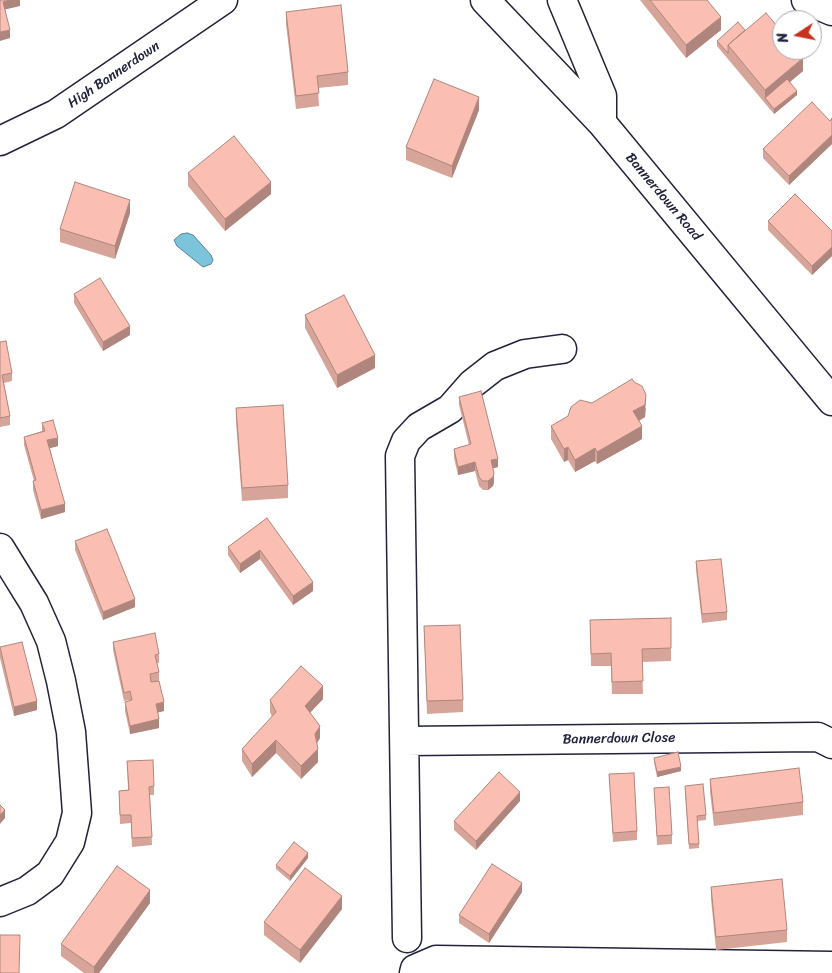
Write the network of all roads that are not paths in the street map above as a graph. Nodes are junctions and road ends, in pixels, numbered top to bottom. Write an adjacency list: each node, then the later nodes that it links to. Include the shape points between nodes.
1 (223, 0): 7 (street, High Bannerdown, via 56,114)
2 (485, 0): 6 (street, Bannerdown Road)
3 (562, 0): 6 (street, via 602,96)
4 (806, 0): 5 (street)
5 (832, 11)
6 (602, 123): 9 (street, Bannerdown Road)
7 (0, 141)
8 (562, 349): 11 (street, via 525,354 495,366 472,384 450,409 419,427 406,441 400,456)
9 (832, 402)
10 (0, 548): 13 (street, via 34,603 50,641 71,732 77,813 70,842 50,874 27,891)
11 (405, 741): 12 (street, Bannerdown Close, via 818,737); 14 (street)
12 (832, 744)
13 (0, 902)
14 (407, 938)
15 (832, 966): 16 (street, via 436,960 415,969)
16 (414, 973)

